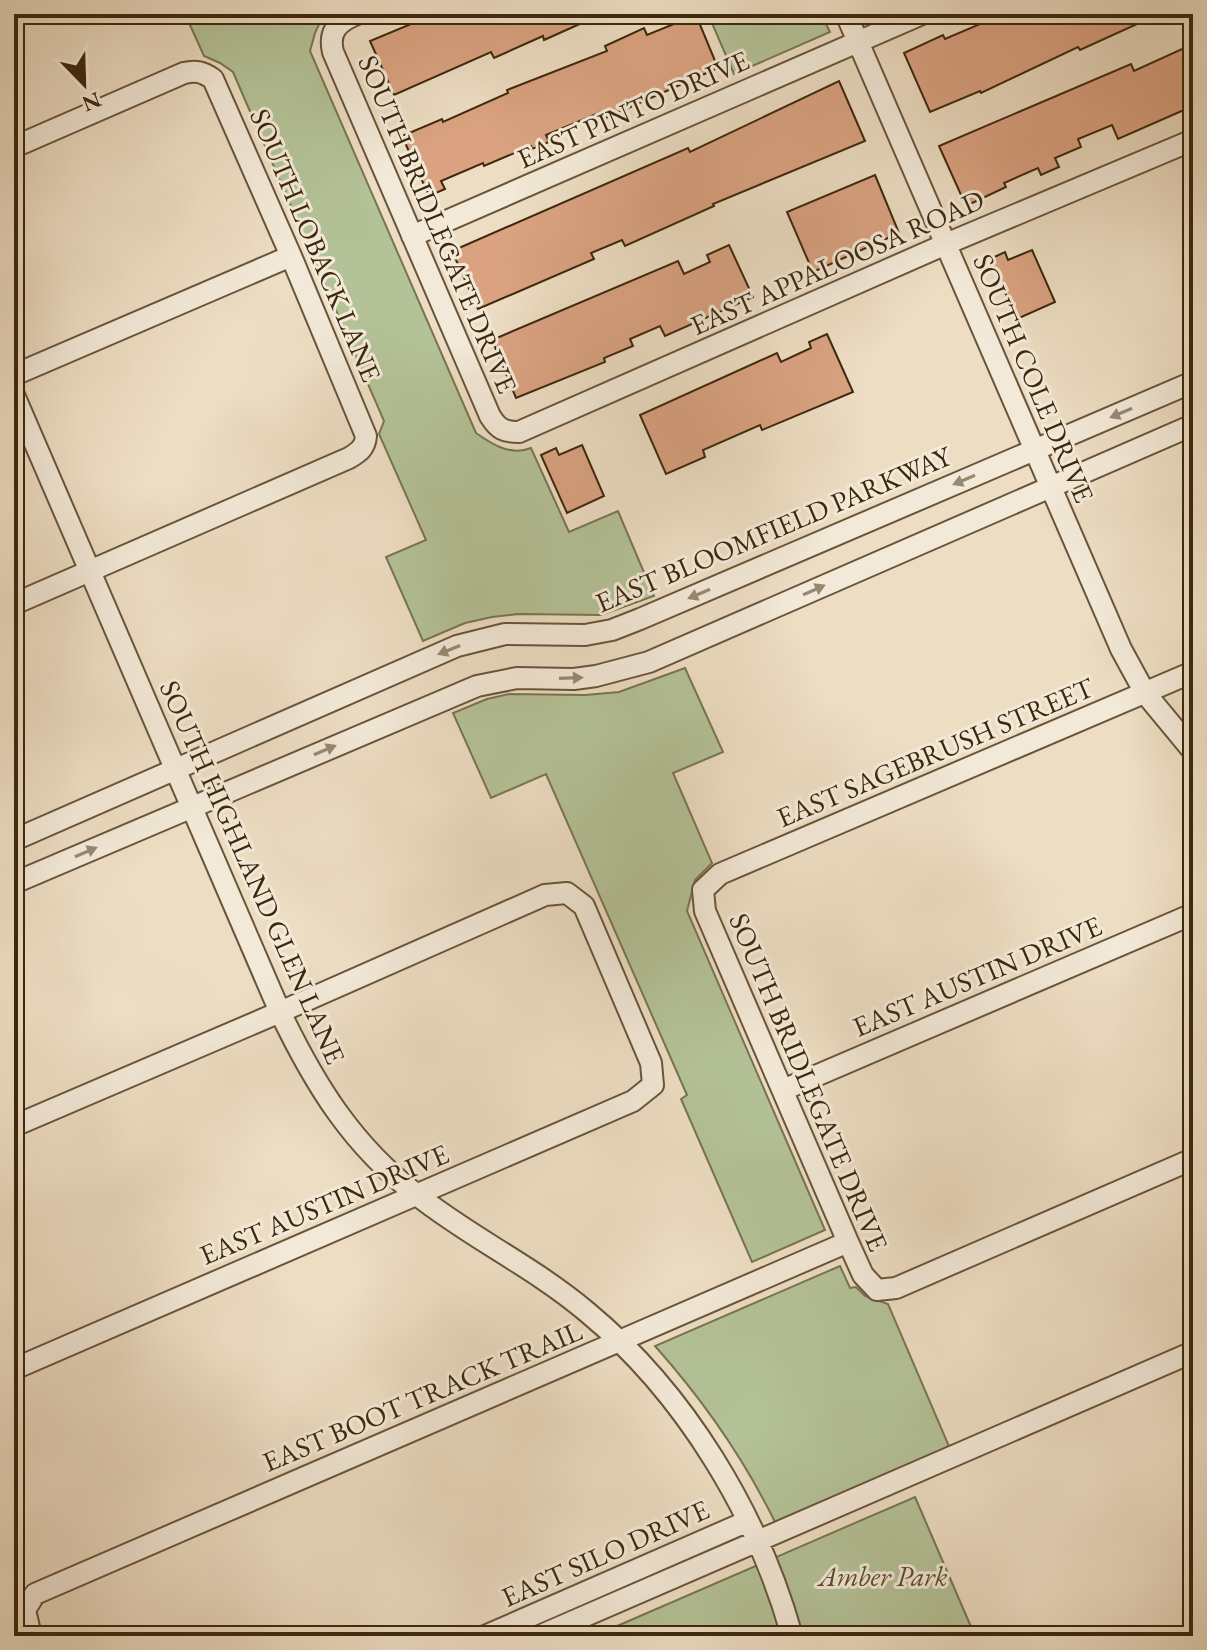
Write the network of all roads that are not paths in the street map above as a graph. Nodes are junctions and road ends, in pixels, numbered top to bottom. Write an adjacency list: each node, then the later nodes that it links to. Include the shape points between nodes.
1 (357, 14): 7 (street, SOUTH BRIDLEGATE DRIVE, via 335,26 333,52)
2 (846, 14): 4 (street, SOUTH COLE DRIVE)
3 (922, 14): 4 (street, EAST PINTO DRIVE)
4 (859, 41): 7 (street, EAST PINTO DRIVE); 8 (street, SOUTH COLE DRIVE)
5 (1193, 140): 8 (street, EAST APPALOOSA ROAD)
6 (14, 147): 9 (street, SOUTH LOBACK LANE, via 184,73 205,73 217,87)
7 (412, 236): 14 (street, SOUTH BRIDLEGATE DRIVE, via 490,416)
8 (946, 244): 14 (street, EAST APPALOOSA ROAD, via 519,432); 15 (street, SOUTH COLE DRIVE)
9 (291, 256): 10 (street); 17 (street, SOUTH LOBACK LANE, via 365,426 366,443 349,458)
10 (14, 375)
11 (1193, 382): 15 (street, EAST BLOOMFIELD PARKWAY, one-way to 15)
12 (14, 395): 17 (street, SOUTH HIGHLAND GLEN LANE)
13 (1193, 425): 16 (street)
14 (504, 431)
15 (1036, 449): 16 (street, SOUTH COLE DRIVE); 22 (street, EAST BLOOMFIELD PARKWAY, one-way to 22, via 626,624 585,635 505,634 457,646)
16 (1049, 486): 20 (street, SOUTH COLE DRIVE); 23 (street, one-way to 16, via 477,686 517,678 574,679 649,662)
17 (90, 571): 18 (street); 22 (street, SOUTH HIGHLAND GLEN LANE)
18 (14, 604)
19 (1193, 672): 20 (street, EAST SAGEBRUSH STREET)
20 (1145, 693): 21 (street, SOUTH COLE DRIVE); 26 (street, EAST SAGEBRUSH STREET, via 720,874)
21 (1193, 751)
22 (176, 769): 23 (street, SOUTH HIGHLAND GLEN LANE); 24 (street, EAST BLOOMFIELD PARKWAY)
23 (191, 806): 25 (street, one-way to 23); 28 (street, SOUTH HIGHLAND GLEN LANE)
24 (14, 840)
25 (14, 883)
26 (703, 890): 29 (street, SOUTH BRIDLEGATE DRIVE, via 705,911)
27 (1193, 914): 29 (street, EAST AUSTIN DRIVE)
28 (280, 1012): 30 (street); 32 (street, SOUTH HIGHLAND GLEN LANE, via 338,1116); 32 (street, EAST AUSTIN DRIVE, via 545,895 567,893 584,906 651,1063 653,1085 633,1101)
29 (783, 1090): 33 (street, SOUTH BRIDLEGATE DRIVE)
30 (14, 1126)
31 (1193, 1159): 33 (street, SOUTH BRIDLEGATE DRIVE, via 896,1288 877,1290 863,1275)
32 (416, 1195): 34 (street, SOUTH HIGHLAND GLEN LANE, via 538,1274); 36 (street, EAST AUSTIN DRIVE)
33 (848, 1242): 34 (street, EAST BOOT TRACK TRAIL)
34 (618, 1341): 37 (street, SOUTH HIGHLAND GLEN LANE, via 679,1410); 39 (street, EAST BOOT TRACK TRAIL, via 35,1594 25,1610)
35 (1193, 1352): 38 (street)
36 (14, 1369)
37 (748, 1521): 38 (street, SOUTH HIGHLAND GLEN LANE); 40 (street, EAST SILO DRIVE)
38 (758, 1541): 41 (street); 42 (street, SOUTH HIGHLAND GLEN LANE)
39 (31, 1636)
40 (485, 1636)
41 (539, 1636)
42 (792, 1636)

